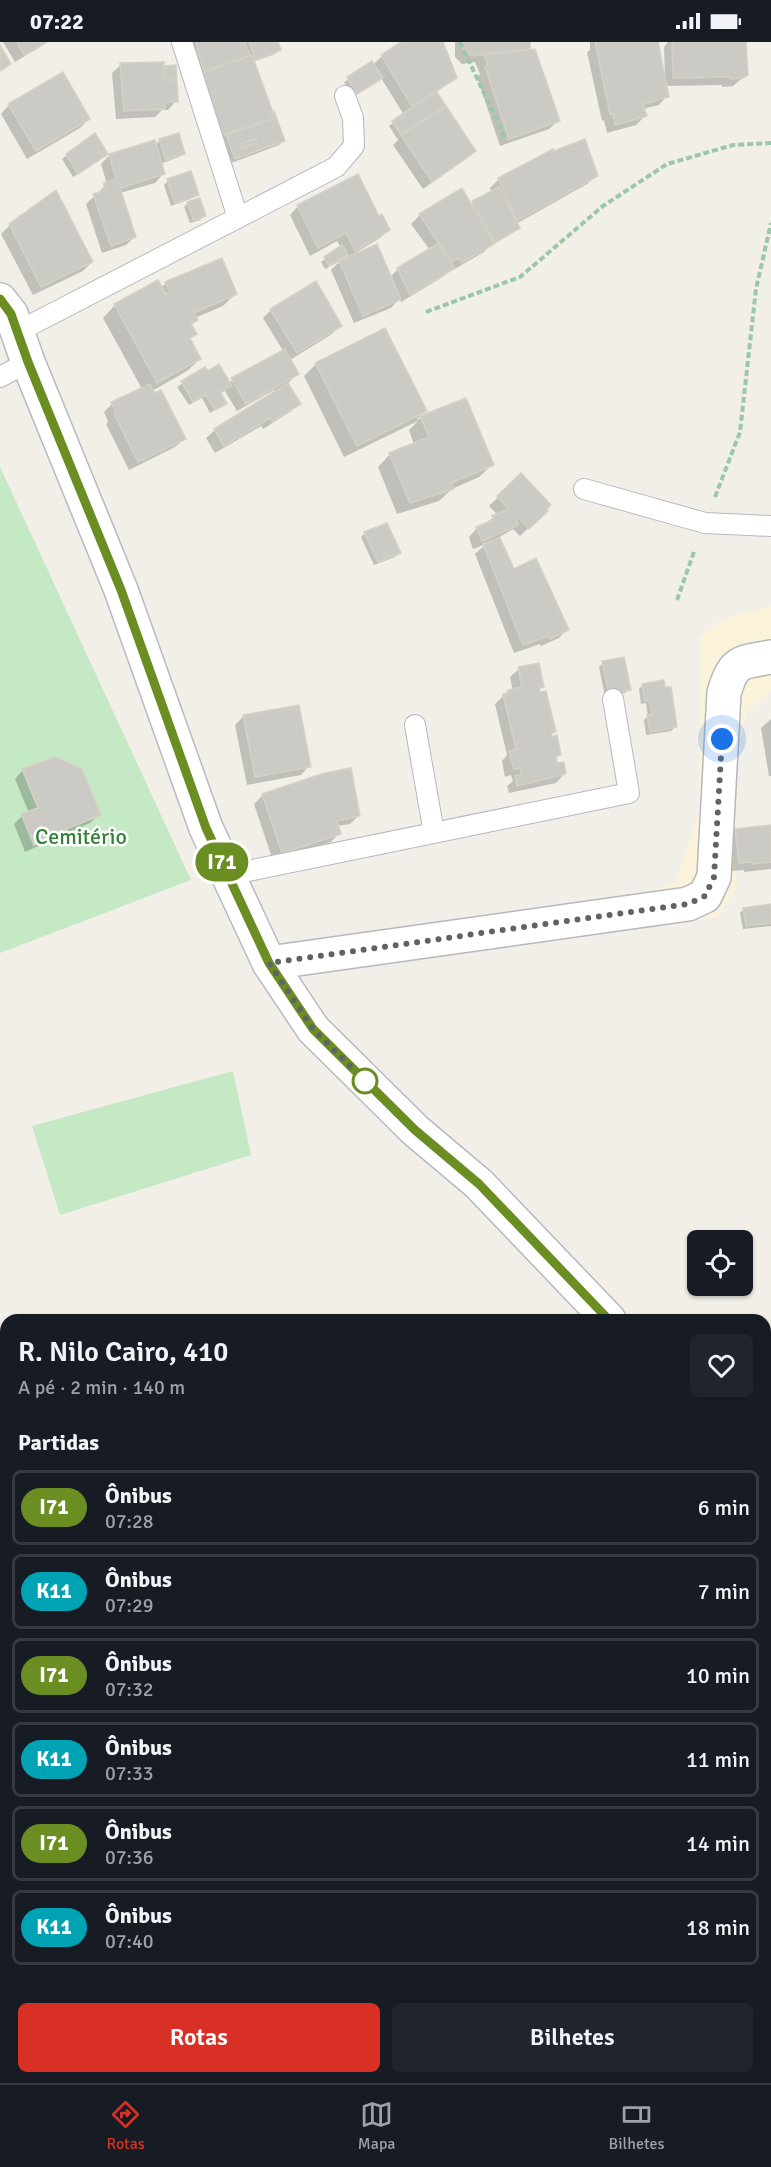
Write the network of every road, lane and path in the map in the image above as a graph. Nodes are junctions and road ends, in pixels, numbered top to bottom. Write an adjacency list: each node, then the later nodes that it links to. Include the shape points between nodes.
1 (182, 42): 6 (lane)
2 (460, 42): 4 (path)
3 (345, 96): 6 (lane, via 353,118 354,146 336,167)
4 (505, 138)
5 (771, 143): 9 (path, via 734,146 667,164 603,206 520,277)
6 (238, 218): 10 (lane)
7 (771, 223): 12 (path, via 756,289 740,432)
8 (0, 300): 10 (street, via 11,314)
9 (426, 312)
10 (15, 357): 19 (street, via 121,590 206,828)
11 (584, 489): 12 (lane)
12 (705, 523): 13 (lane); 14 (path)
13 (771, 526)
14 (677, 600)
15 (771, 657): 20 (street, via 742,662 730,673 724,693 714,877 705,896 688,904)
16 (613, 699): 18 (lane, via 629,793)
17 (415, 725): 18 (lane)
18 (434, 833): 19 (lane)
19 (228, 875): 20 (street)
20 (269, 963): 21 (street, via 313,1029 415,1130 479,1184)
21 (603, 1314)

